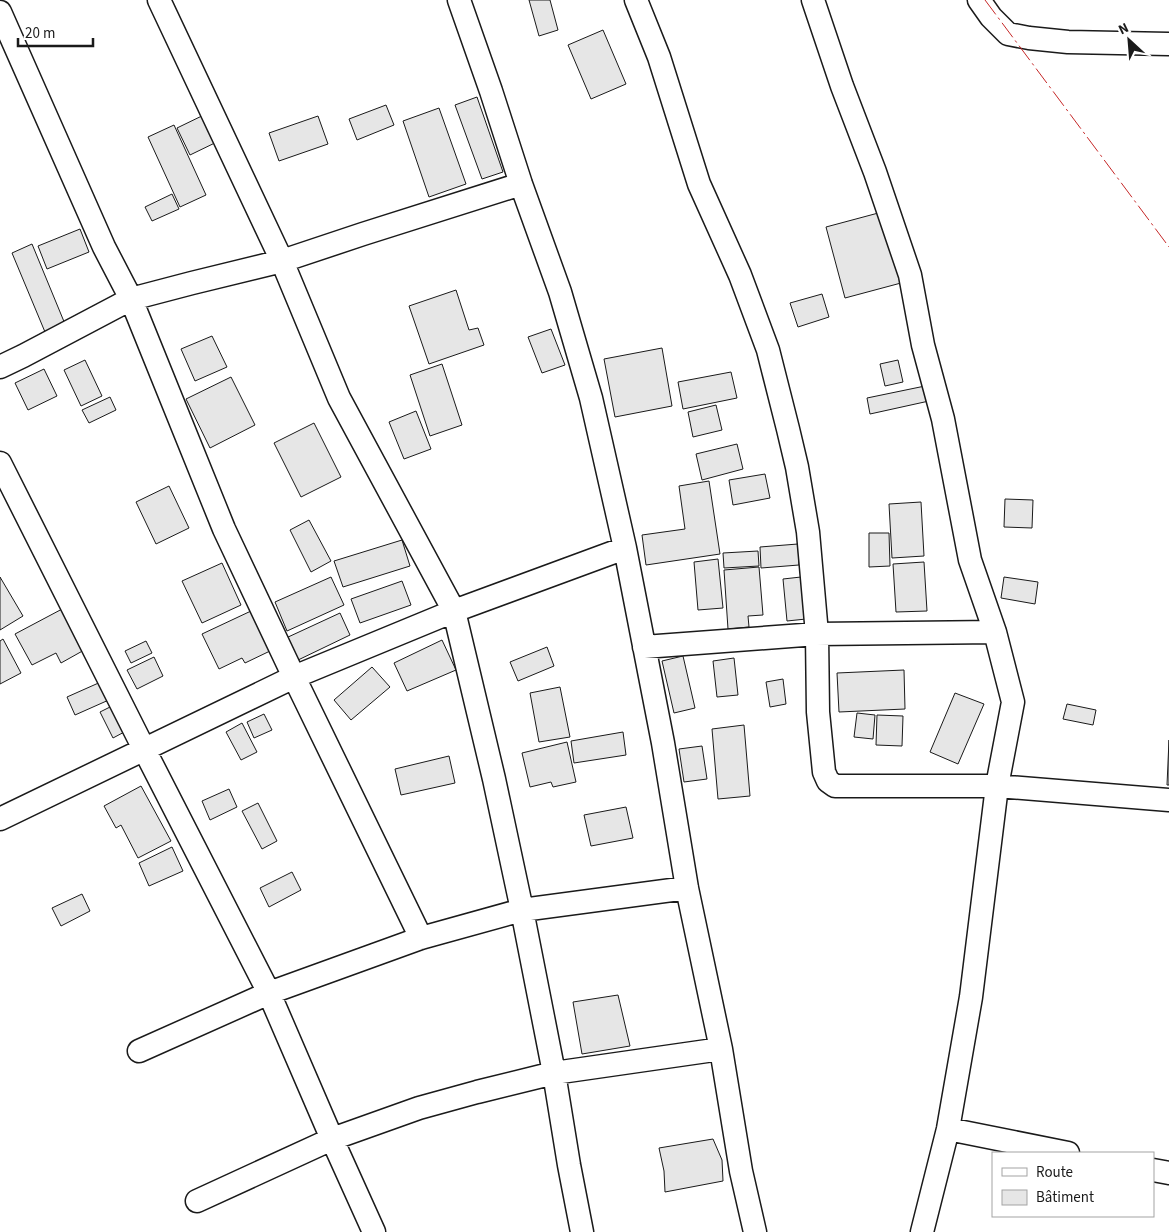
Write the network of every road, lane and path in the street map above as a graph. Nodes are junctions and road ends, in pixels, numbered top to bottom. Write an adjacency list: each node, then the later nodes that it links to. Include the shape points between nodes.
1 (159, 0): 9 (street)
2 (459, 0): 8 (street)
3 (636, 0): 16 (street, via 659,57 699,184 740,275 768,350 797,467 808,532)
4 (813, 0): 15 (street, via 910,275 923,345 944,420 970,560)
5 (980, 0): 7 (street, via 1008,34 1068,42)
6 (0, 12): 10 (street, via 104,247)
7 (1169, 44)
8 (521, 184): 9 (street); 13 (street, via 560,292 591,398)
9 (282, 261): 10 (street); 14 (street, via 339,398)
10 (132, 299): 11 (street); 18 (street, via 224,529)
11 (0, 366)
12 (0, 463): 19 (street)
13 (625, 548): 14 (street); 17 (street)
14 (454, 611): 18 (street); 24 (street)
15 (995, 632): 16 (street); 20 (street, via 1013,702)
16 (817, 634): 17 (street); 20 (street, via 818,712 824,772 828,781 835,786)
17 (644, 647): 23 (street)
18 (294, 677): 19 (street); 25 (street)
19 (144, 749): 22 (street); 26 (street)
20 (996, 786): 21 (street); 30 (street, via 971,997)
21 (1169, 800)
22 (0, 819)
23 (686, 888): 24 (street); 27 (street)
24 (522, 910): 25 (street); 29 (street)
25 (421, 938): 26 (street)
26 (269, 993): 28 (street); 31 (street)
27 (721, 1049): 29 (street); 38 (street, via 741,1171)
28 (139, 1052)
29 (554, 1073): 31 (street, via 419,1108); 37 (street)
30 (948, 1129): 32 (street); 39 (street)
31 (332, 1138): 35 (street); 36 (street)
32 (1063, 1152)
33 (1154, 1170): 34 (street)
34 (1169, 1173)
35 (197, 1201)
36 (374, 1232)
37 (582, 1232)
38 (755, 1232)
39 (922, 1232)

